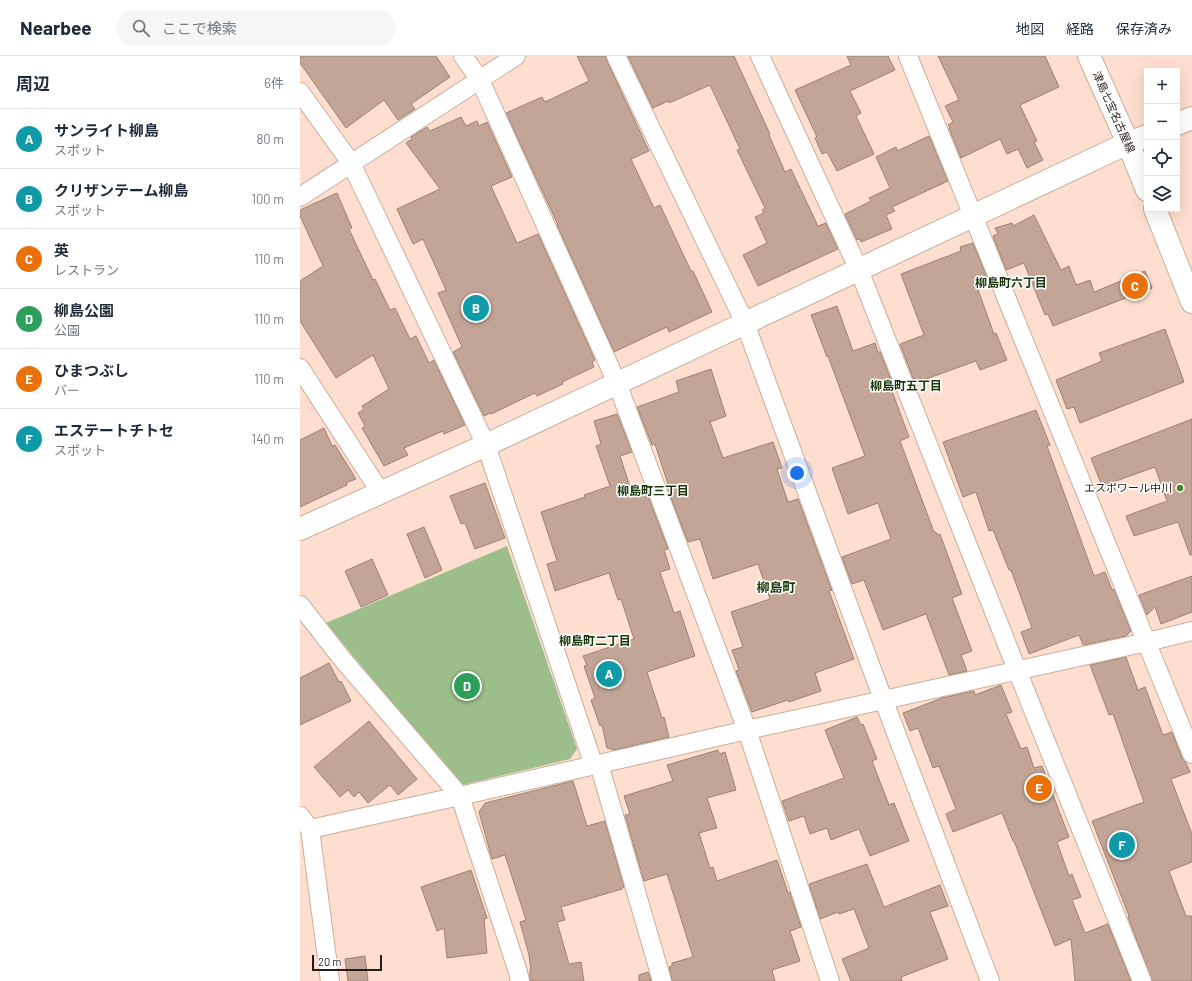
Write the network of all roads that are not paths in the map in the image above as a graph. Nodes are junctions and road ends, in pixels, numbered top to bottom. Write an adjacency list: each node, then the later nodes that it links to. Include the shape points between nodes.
1 (463, 56): 7 (street)
2 (516, 56): 7 (street)
3 (616, 56): 19 (street)
4 (760, 56): 17 (street)
5 (908, 56): 16 (street)
6 (1089, 56): 11 (street, 津島七宝名古屋線)
7 (480, 80): 12 (street); 21 (street)
8 (300, 92): 12 (street)
9 (1192, 118): 10 (street)
10 (1180, 123)
11 (1138, 140): 13 (street, 津島七宝名古屋線); 16 (street)
12 (351, 163): 14 (street); 22 (street)
13 (1144, 176)
14 (300, 197)
15 (1156, 212): 18 (street)
16 (973, 216): 17 (street); 27 (street)
17 (859, 270): 19 (street); 28 (street)
18 (1192, 302)
19 (745, 323): 21 (street); 29 (street)
20 (300, 368): 23 (street)
21 (617, 383): 22 (street); 30 (street)
22 (486, 445): 23 (street); 32 (street)
23 (381, 493): 24 (street)
24 (300, 530)
25 (300, 605): 33 (street, via 343,660)
26 (1192, 631): 27 (street)
27 (1147, 642): 28 (street); 31 (street)
28 (1017, 670): 29 (street); 40 (street)
29 (884, 700): 30 (street); 39 (street)
30 (747, 730): 32 (street); 38 (street)
31 (1192, 754)
32 (596, 765): 33 (street); 37 (street)
33 (460, 796): 34 (street); 36 (street)
34 (305, 823): 35 (street)
35 (330, 981)
36 (520, 981)
37 (662, 981)
38 (830, 981)
39 (990, 981)
40 (1142, 981)

